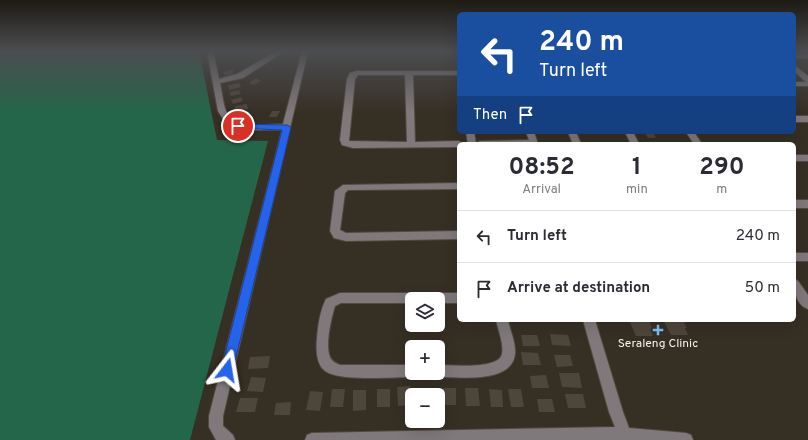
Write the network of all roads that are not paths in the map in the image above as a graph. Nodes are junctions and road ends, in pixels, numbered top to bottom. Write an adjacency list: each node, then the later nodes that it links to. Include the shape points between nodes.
1 (214, 72): 8 (street)
2 (248, 72): 8 (street)
3 (300, 72): 13 (street)
4 (799, 72): 7 (street)
5 (409, 73): 6 (street); 14 (street); 14 (street, via 357,73 352,76 344,140 345,143 353,145)
6 (457, 73)
7 (808, 80)
8 (216, 82): 13 (street, via 222,111 229,122 242,127)
9 (796, 84): 10 (street)
10 (808, 84)
11 (808, 118): 12 (street)
12 (796, 119)
13 (287, 127): 32 (street, via 216,416 215,428)
14 (411, 144): 15 (street)
15 (457, 144)
16 (796, 158): 17 (street)
17 (808, 158)
18 (457, 186): 21 (street, via 346,187 340,191 335,230 338,235 346,237)
19 (796, 204): 20 (street)
20 (808, 204)
21 (457, 235)
22 (796, 257): 23 (street)
23 (808, 257)
24 (796, 287): 26 (street)
25 (457, 298): 30 (street, via 340,298 330,303 322,350 323,358 330,368 340,371)
26 (808, 304)
27 (502, 322): 29 (street, via 508,357 501,367 486,370)
28 (591, 322): 31 (street, via 616,412)
29 (445, 370)
30 (405, 371)
31 (616, 436): 33 (street); 34 (street)
32 (228, 440)
33 (312, 440)
34 (686, 440)

